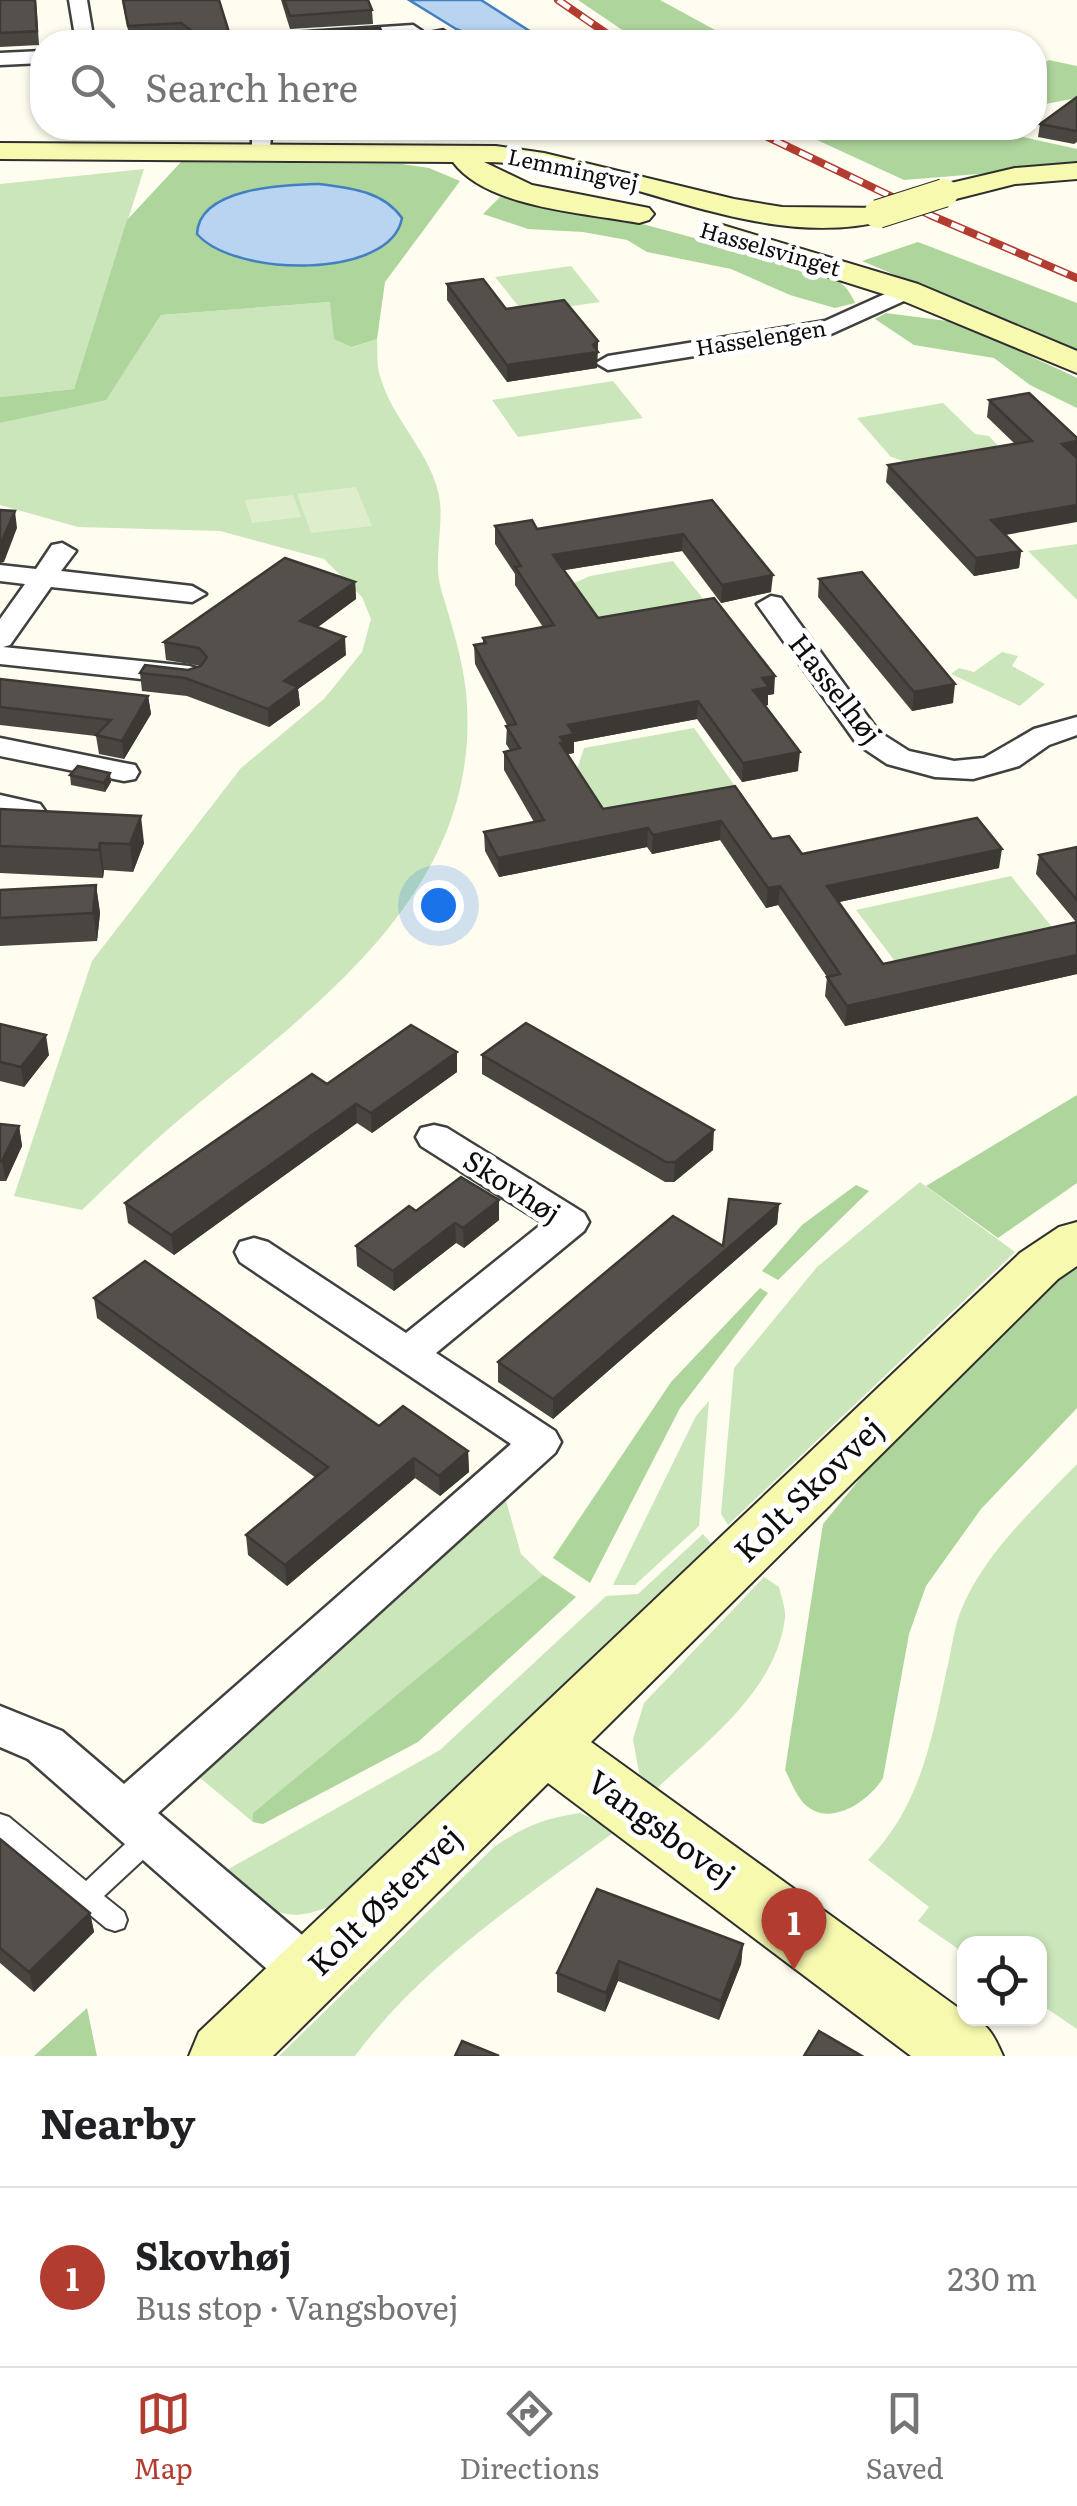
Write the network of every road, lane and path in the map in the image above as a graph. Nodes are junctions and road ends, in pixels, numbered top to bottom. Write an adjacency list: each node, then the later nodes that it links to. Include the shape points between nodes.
1 (78, 0): 2 (street)
2 (84, 30)
3 (30, 58): 4 (street)
4 (0, 59)
5 (262, 140): 6 (street, Lemmingvej); 7 (street, Lemmingvej)
6 (0, 151)
7 (464, 153): 8 (street, Lemmingvej, bridge, via 540,159 776,216 832,220 1016,176); 9 (street, Hasselsvinget, via 470,167 508,186 710,231)
8 (1077, 171)
9 (908, 291): 10 (street, Hasselengen, via 831,328); 11 (street, Hasselsvinget)
10 (608, 363)
11 (1077, 363)
12 (62, 551): 14 (street)
13 (0, 573): 14 (street)
14 (45, 575): 15 (street); 17 (street)
15 (192, 594)
16 (770, 604): 20 (street, Hasselhøj, via 886,754 952,770 986,767)
17 (0, 639)
18 (0, 656): 19 (street)
19 (190, 676)
20 (1077, 726)
21 (0, 746): 22 (street)
22 (124, 772)
23 (434, 1137): 26 (street, Skovhøj, via 570,1222)
24 (1077, 1240): 28 (street, Kolt Skovvej, via 1039,1266)
25 (254, 1252): 26 (street)
26 (407, 1354): 30 (street, via 540,1442)
27 (0, 1726): 30 (street, via 45,1746)
28 (547, 1746): 33 (street, Kolt Østervej); 35 (street, Vangsbovej)
29 (0, 1825): 31 (lane)
30 (137, 1825): 31 (lane); 33 (street)
31 (87, 1896): 32 (lane)
32 (115, 1920)
33 (310, 1973): 34 (street, Kolt Østervej)
34 (224, 2056)
35 (968, 2056)

